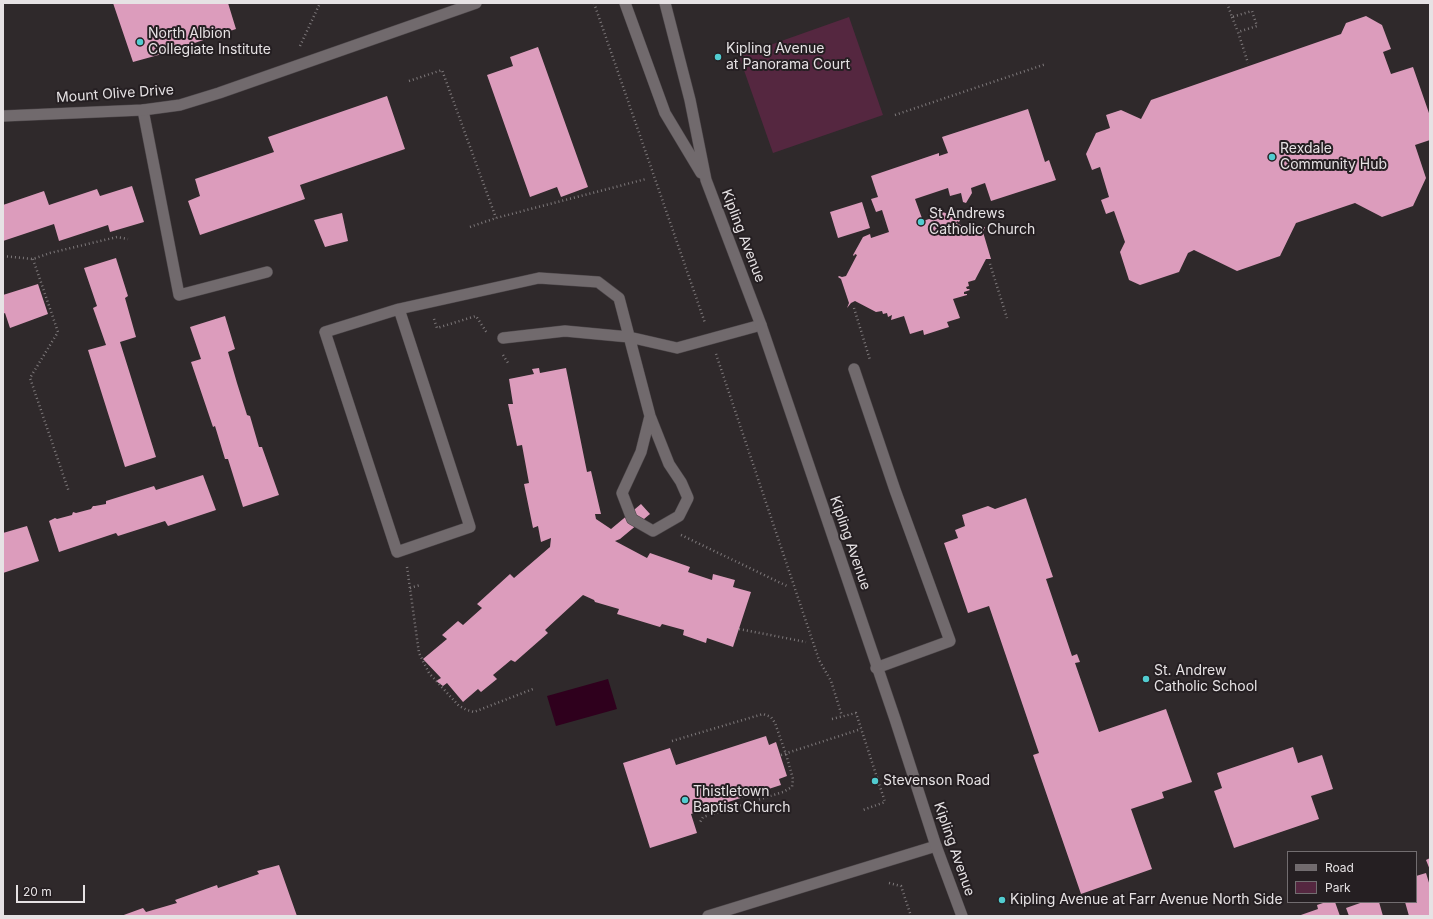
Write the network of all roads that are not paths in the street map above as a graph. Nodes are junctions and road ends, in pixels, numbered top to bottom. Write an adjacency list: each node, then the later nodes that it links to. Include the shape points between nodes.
1 (476, 3): 4 (main road, Mount Olive Drive, via 219,93 180,104)
2 (625, 3): 6 (main road, Kipling Avenue, via 665,113)
3 (665, 3): 6 (main road, Kipling Avenue, via 690,100)
4 (143, 110): 5 (main road, Mount Olive Drive); 7 (main road, via 179,295)
5 (3, 116)
6 (706, 180): 9 (main road, Kipling Avenue)
7 (267, 272)
8 (399, 309): 8 (main road, via 470,527 397,552 325,332); 10 (main road, via 539,278 598,282 619,298)
9 (761, 325): 10 (main road, via 677,348); 14 (main road, Kipling Avenue)
10 (629, 337): 11 (main road, via 565,331); 13 (main road)
11 (503, 338)
12 (854, 369): 14 (main road, via 950,641)
13 (650, 416): 13 (main road, via 641,452 622,493 632,519 653,531 679,516 688,498 669,464)
14 (876, 668): 15 (main road, Kipling Avenue)
15 (936, 846): 16 (main road); 17 (main road, Kipling Avenue)
16 (708, 916)
17 (962, 916)

